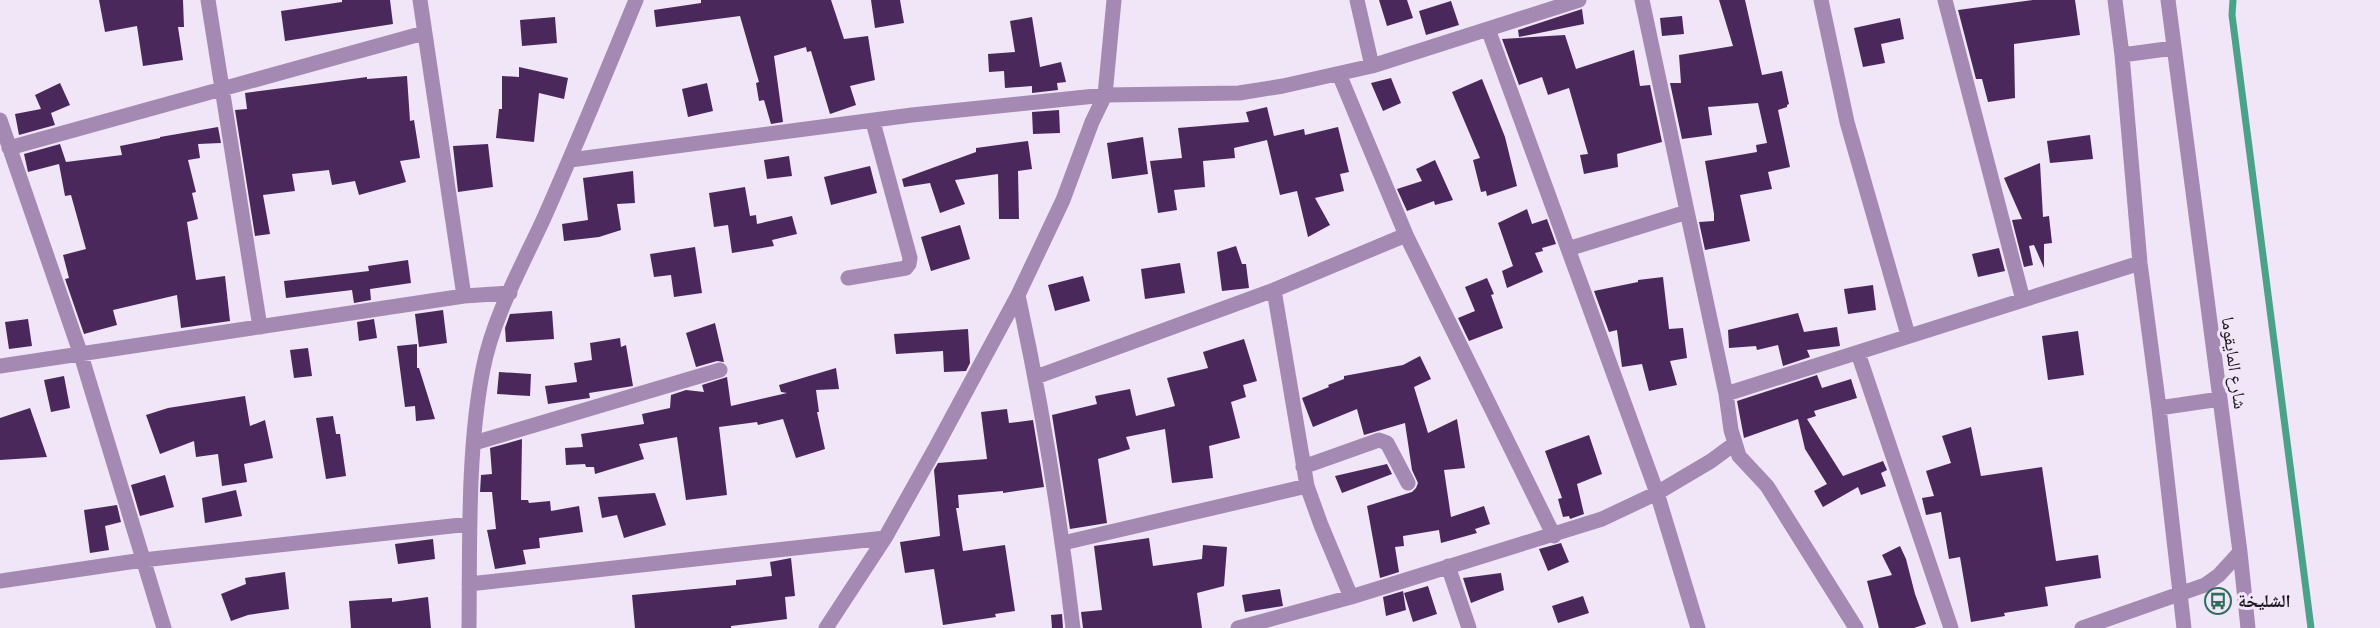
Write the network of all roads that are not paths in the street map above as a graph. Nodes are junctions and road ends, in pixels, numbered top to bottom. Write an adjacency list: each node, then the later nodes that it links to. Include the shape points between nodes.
1 (208, 0): 18 (street)
2 (420, 0): 13 (street)
3 (636, 0): 23 (street)
4 (1114, 0): 19 (street)
5 (1357, 0): 16 (street)
6 (1579, 0): 12 (street)
7 (1642, 0): 24 (street)
8 (1821, 0): 35 (street, via 1847,122)
9 (1944, 0): 33 (street)
10 (2115, 0): 15 (street)
11 (2168, 0): 14 (street, شارع المايقوما)
12 (1488, 29): 16 (street); 26 (street)
13 (424, 33): 18 (street); 31 (street)
14 (2174, 48): 15 (street); 42 (street, شارع المايقوما)
15 (2122, 55): 27 (street)
16 (1372, 66): 17 (street)
17 (1339, 75): 19 (street, via 1239,93); 25 (street)
18 (222, 89): 22 (street); 34 (street)
19 (1105, 95): 21 (street); 32 (street, via 1063,200)
20 (0, 120): 22 (street)
21 (873, 122): 23 (street); 28 (street, via 910,258 906,268)
22 (9, 148): 37 (street)
23 (570, 160): 30 (street)
24 (1688, 212): 26 (street); 41 (street)
25 (1406, 235): 29 (street); 51 (street)
26 (1568, 249): 49 (street)
27 (2140, 263): 33 (street); 43 (street)
28 (848, 278)
29 (1275, 290): 40 (street); 46 (street)
30 (510, 293): 31 (street); 44 (street, via 483,369)
31 (464, 296): 34 (street)
32 (1018, 296): 40 (street); 52 (street)
33 (2023, 300): 35 (street)
34 (260, 327): 37 (street)
35 (1908, 335): 36 (street)
36 (1858, 352): 41 (street); 69 (street)
37 (81, 355): 38 (street); 55 (street)
38 (0, 366)
39 (720, 370): 44 (street)
40 (1036, 377): 53 (street)
41 (1726, 394): 45 (street)
42 (2220, 399): 43 (street); 54 (street, شارع المايقوما)
43 (2159, 408): 59 (street)
44 (474, 443): 50 (street)
45 (1734, 444): 49 (street); 68 (street, via 1744,463 1767,486)
46 (1303, 467): 47 (street, via 1379,440 1387,443); 48 (street)
47 (1408, 483)
48 (1307, 486): 53 (street); 60 (street)
49 (1657, 493): 51 (street); 67 (street)
50 (470, 524): 55 (street); 58 (street)
51 (1554, 536): 56 (street)
52 (885, 538): 58 (street); 63 (street)
53 (1063, 543): 64 (street)
54 (2240, 552): 59 (street, via 2219,575); 72 (street, شارع المايقوما)
55 (143, 560): 57 (street); 61 (street)
56 (1448, 567): 60 (street); 66 (street)
57 (0, 581)
58 (470, 584): 62 (street)
59 (2180, 596): 70 (street); 71 (street)
60 (1350, 597): 65 (street)
61 (164, 628)
62 (469, 628)
63 (826, 628)
64 (1073, 628)
65 (1238, 628)
66 (1468, 628)
67 (1698, 628)
68 (1856, 628)
69 (1951, 628)
70 (2082, 628)
71 (2184, 628)
72 (2248, 628)

